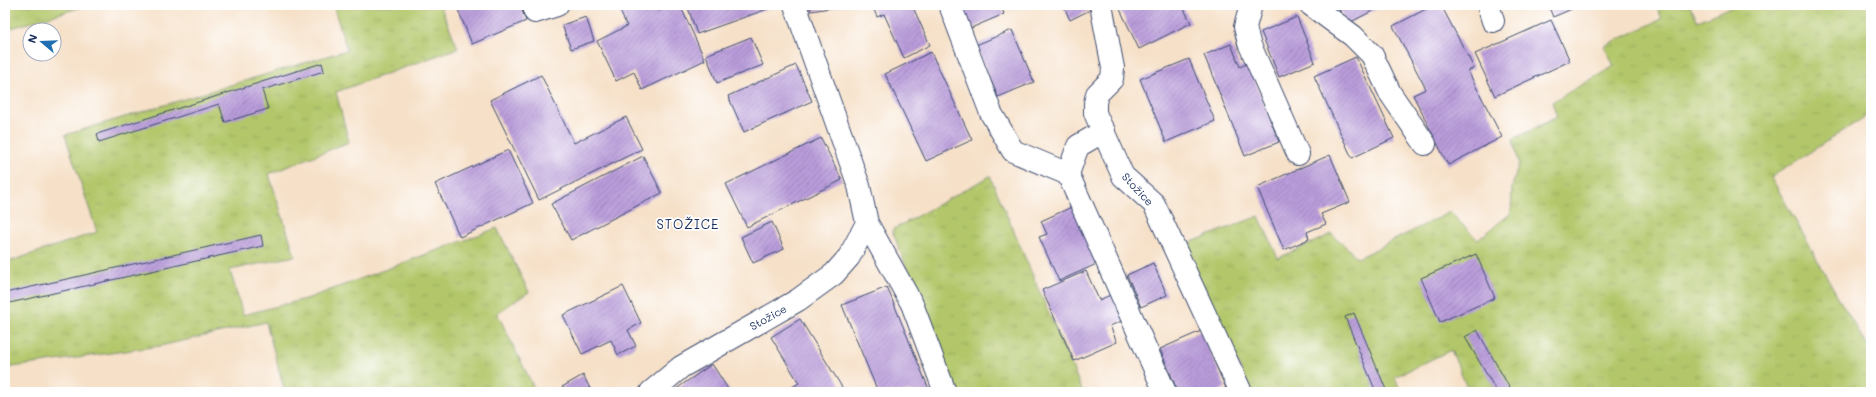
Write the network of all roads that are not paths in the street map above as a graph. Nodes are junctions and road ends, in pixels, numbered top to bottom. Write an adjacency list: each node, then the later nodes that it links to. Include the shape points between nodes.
1 (557, 5): 7 (street)
2 (795, 5): 12 (street, via 859,186)
3 (950, 5): 11 (street, via 990,113 1013,151)
4 (1101, 5): 8 (street, Stožice, via 1113,68 1112,79 1097,94 1094,103 1095,113)
5 (1251, 5): 10 (street, via 1245,27 1249,44)
6 (1311, 5): 9 (street, via 1353,36 1372,56 1390,93)
7 (535, 12)
8 (1104, 131): 11 (street, via 1078,146); 16 (street, Stožice, via 1123,176 1154,204)
9 (1425, 144)
10 (1298, 154)
11 (1068, 174): 15 (street)
12 (867, 223): 13 (street, Stožice, via 850,257 834,274 798,300 681,367); 14 (street, via 912,304)
13 (651, 392)
14 (945, 392)
15 (1165, 392)
16 (1241, 392)

